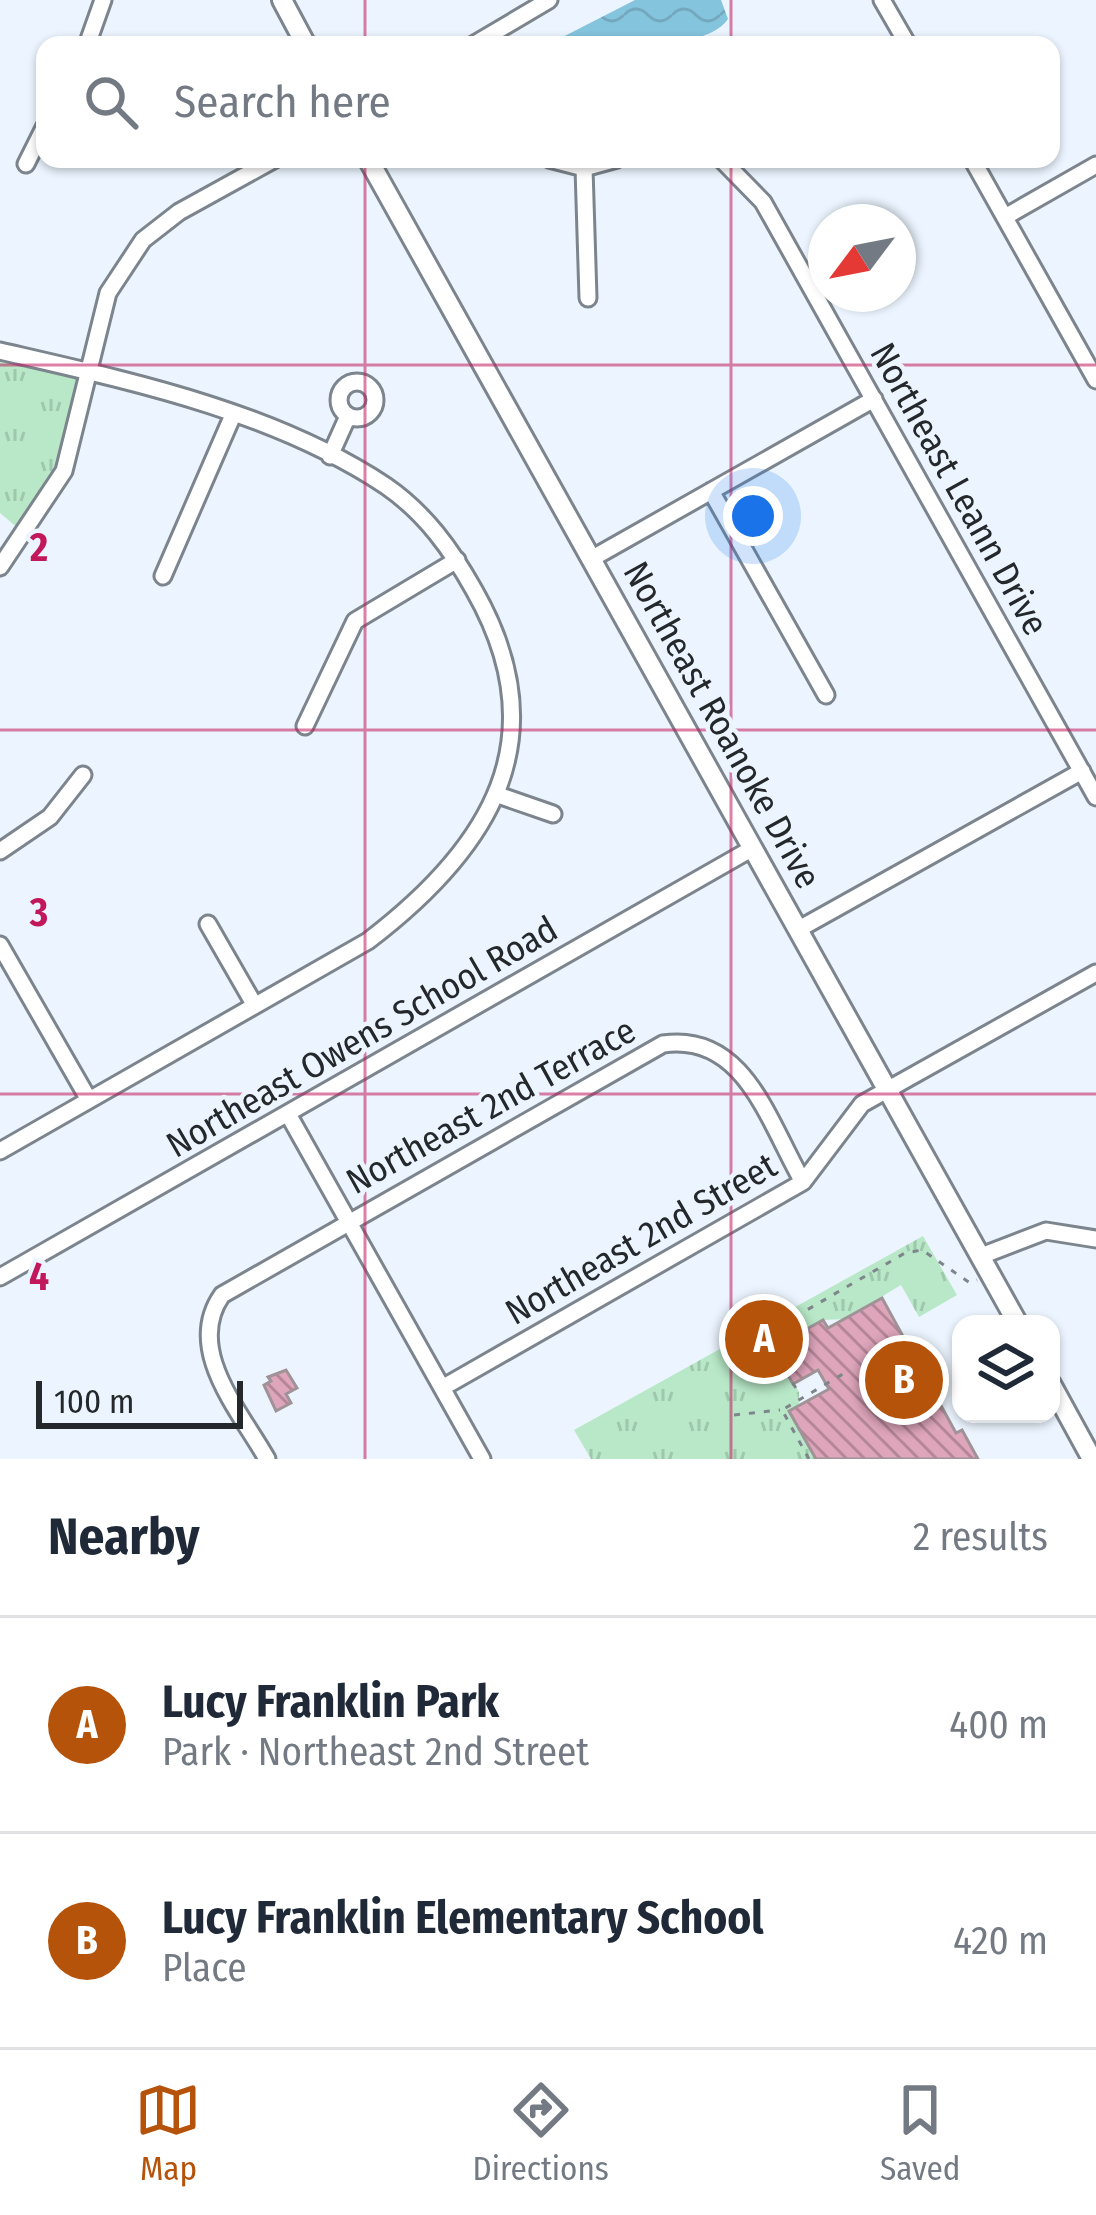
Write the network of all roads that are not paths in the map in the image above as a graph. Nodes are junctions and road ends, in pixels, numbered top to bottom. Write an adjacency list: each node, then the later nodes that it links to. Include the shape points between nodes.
1 (103, 0): 5 (street)
2 (282, 0): 6 (street)
3 (549, 0): 7 (street)
4 (882, 0): 8 (street)
5 (96, 36)
6 (301, 36)
7 (487, 36)
8 (903, 36)
9 (36, 143): 10 (street)
10 (26, 164)
11 (1096, 165): 17 (street)
12 (258, 168): 20 (street, via 143,240 108,293)
13 (373, 168): 27 (street, Northeast Roanoke Drive)
14 (584, 168): 18 (street)
15 (730, 168): 22 (street, Northeast Leann Drive, via 763,202)
16 (977, 168): 17 (street)
17 (1005, 218): 21 (street)
18 (587, 298)
19 (0, 350): 20 (street)
20 (87, 370): 23 (street, via 184,392); 29 (street, via 64,471)
21 (1096, 380)
22 (874, 399): 26 (street); 33 (street, Northeast Leann Drive)
23 (233, 415): 25 (street); 30 (street)
24 (348, 416): 25 (street)
25 (330, 456): 28 (street, via 387,487 429,522)
26 (711, 491): 27 (street); 31 (street)
27 (591, 559): 38 (street, Northeast Roanoke Drive)
28 (457, 560): 32 (street, via 355,621); 35 (street, via 501,644 511,740)
29 (0, 567)
30 (163, 576)
31 (826, 695)
32 (304, 726)
33 (1082, 771): 36 (street, Northeast Leann Drive); 41 (street)
34 (83, 775): 39 (street, via 35,831)
35 (498, 795): 37 (street); 44 (street, via 442,881 409,910)
36 (1096, 797)
37 (553, 814)
38 (753, 848): 41 (street, Northeast Roanoke Drive); 47 (street, Northeast Owens School Road)
39 (0, 851)
40 (208, 924): 44 (street)
41 (799, 929): 45 (street, Northeast Roanoke Drive)
42 (0, 945): 46 (street)
43 (1096, 973): 45 (street, Northeast 2nd Street)
44 (254, 1004): 46 (street)
45 (888, 1090): 49 (street, Northeast 2nd Street, via 843,1124); 52 (street, Northeast Roanoke Drive)
46 (89, 1100): 48 (street)
47 (288, 1114): 50 (street); 53 (street, Northeast Owens School Road)
48 (0, 1151)
49 (803, 1182): 50 (street, Northeast 2nd Terrace, via 738,1068 699,1040 664,1044); 55 (street, Northeast 2nd Street)
50 (349, 1221): 55 (street); 57 (street, Northeast 2nd Terrace, via 233,1285 214,1307 212,1361)
51 (1096, 1239): 52 (street, via 1046,1231)
52 (981, 1256): 54 (street, Northeast Roanoke Drive)
53 (0, 1277)
54 (1013, 1315)
55 (442, 1388): 58 (street)
56 (1060, 1400): 59 (street)
57 (266, 1459)
58 (482, 1459)
59 (1093, 1459)

